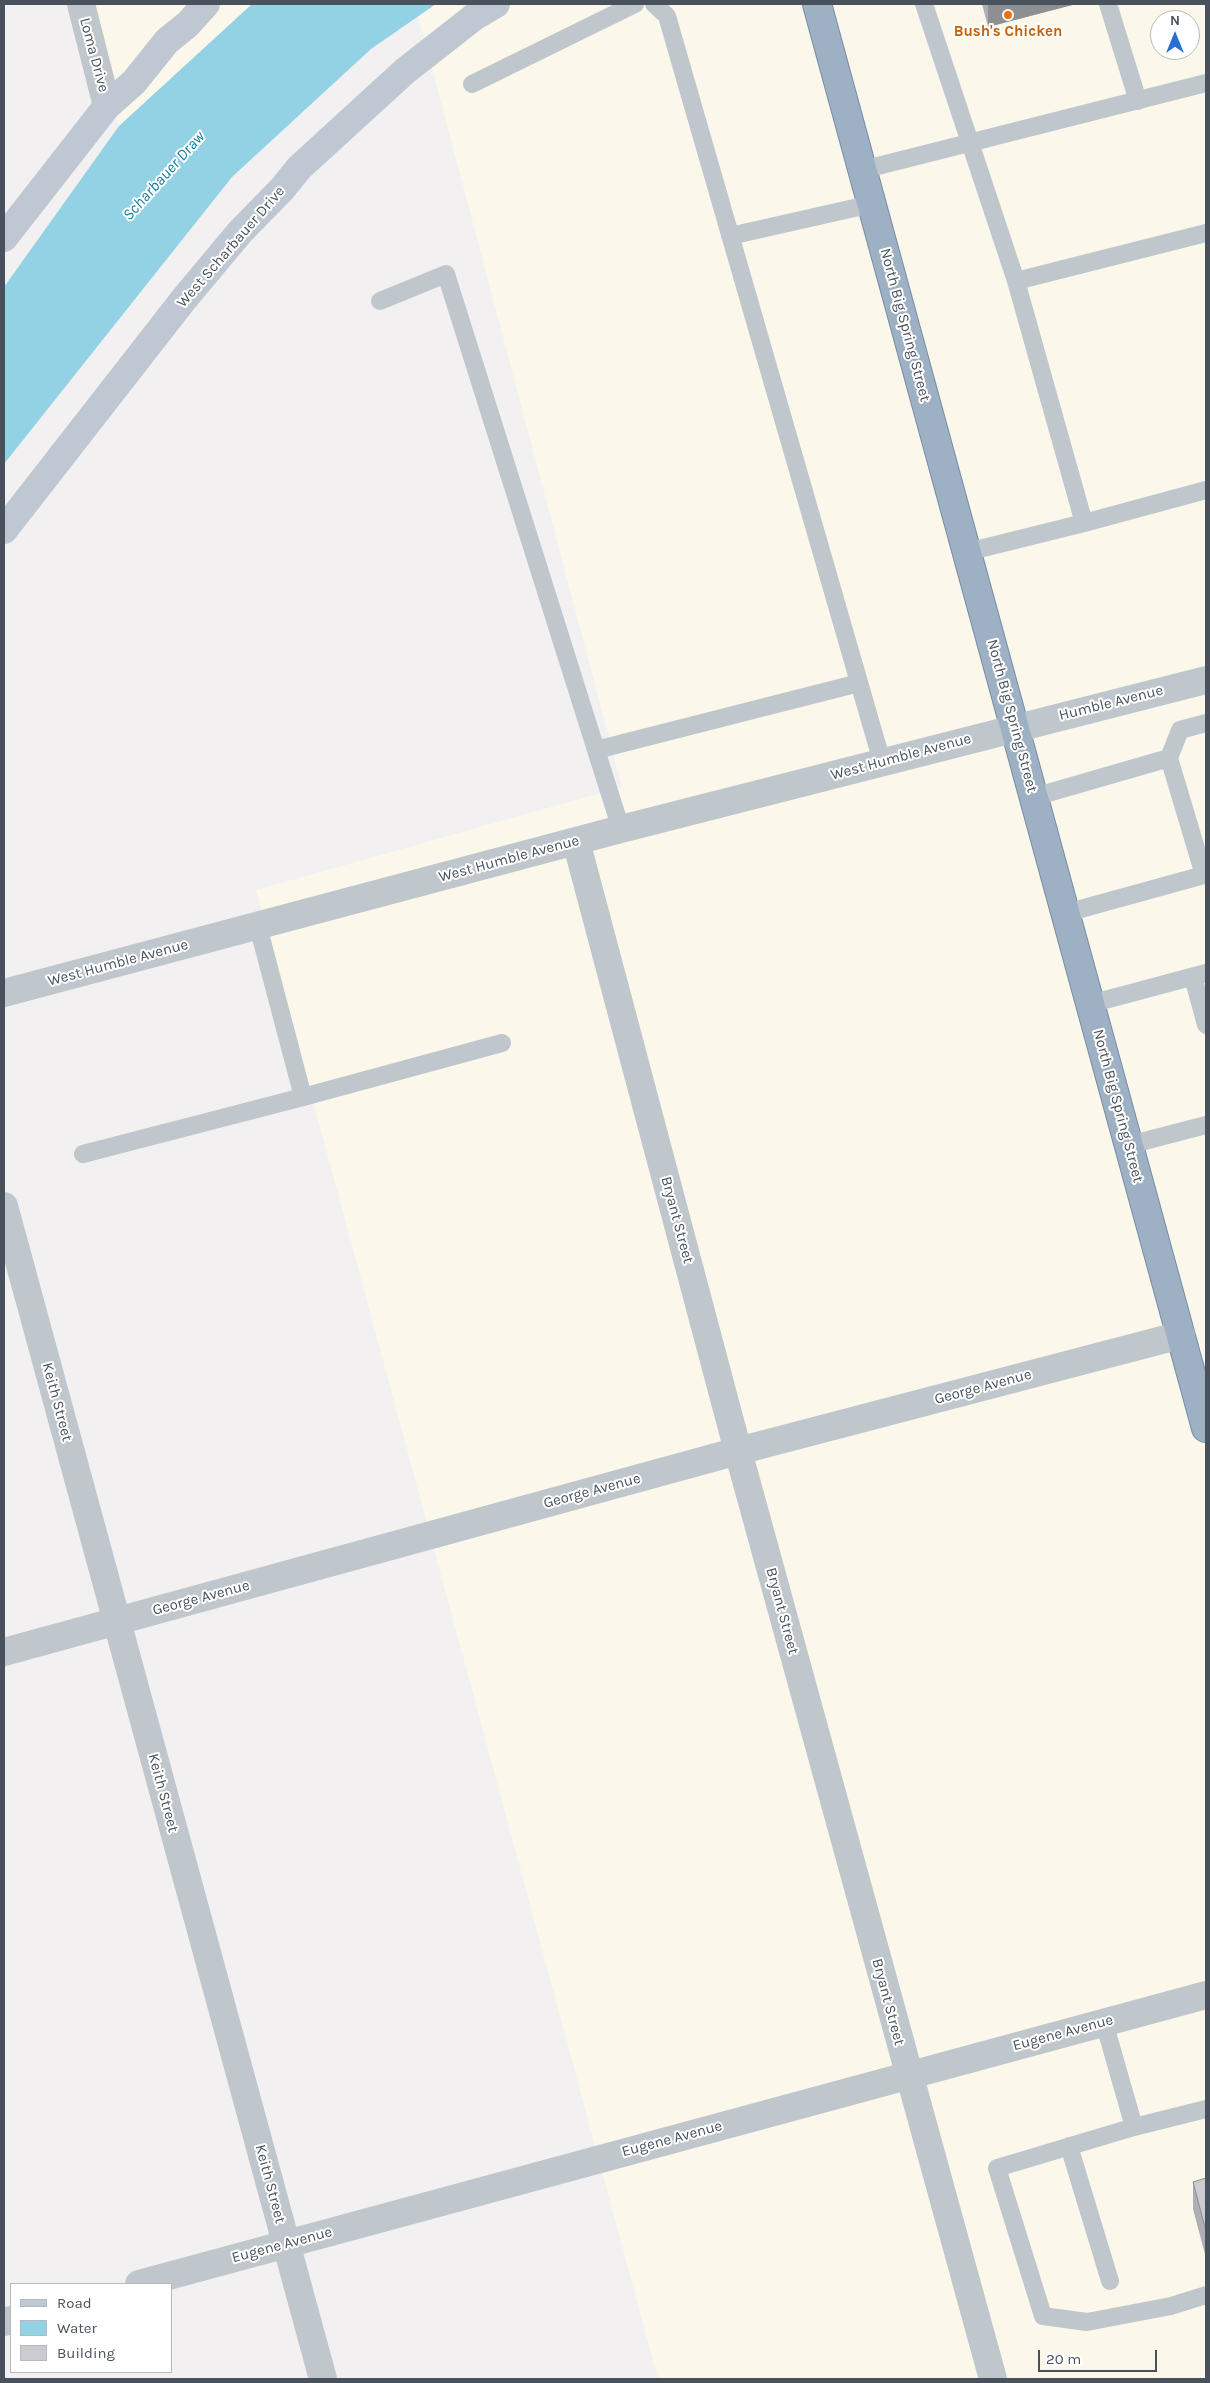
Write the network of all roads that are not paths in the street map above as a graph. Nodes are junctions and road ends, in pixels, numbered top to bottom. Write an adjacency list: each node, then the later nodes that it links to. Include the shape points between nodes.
1 (81, 4): 12 (street, Loma Drive)
2 (206, 4): 12 (main road, via 167,41 134,82)
3 (496, 4): 23 (main road, West Scharbauer Drive, via 474,17 405,71 299,168 184,299)
4 (635, 4): 10 (lane)
5 (654, 4): 17 (lane, via 667,16)
6 (816, 4): 14 (highway, North Big Spring Street)
7 (924, 4): 13 (lane)
8 (1108, 4): 11 (lane)
9 (1206, 83): 11 (lane)
10 (472, 84)
11 (1138, 101): 13 (lane)
12 (107, 106): 18 (main road)
13 (970, 143): 14 (lane); 19 (lane)
14 (862, 170): 15 (highway, North Big Spring Street)
15 (872, 204): 17 (lane); 24 (highway, North Big Spring Street)
16 (1206, 233): 19 (lane)
17 (730, 236): 26 (lane)
18 (4, 238)
19 (1016, 281): 22 (lane)
20 (380, 301): 29 (lane, via 446,274)
21 (1206, 490): 22 (lane)
22 (1084, 523): 24 (lane)
23 (4, 530)
24 (967, 552): 28 (highway, North Big Spring Street)
25 (1206, 680): 28 (street, Humble Avenue)
26 (859, 683): 29 (lane); 31 (lane)
27 (1206, 723): 30 (lane, via 1180,730)
28 (1015, 727): 31 (street, West Humble Avenue); 32 (highway, North Big Spring Street)
29 (596, 750): 33 (lane)
30 (1169, 758): 32 (lane); 35 (lane)
31 (882, 762): 33 (street, West Humble Avenue)
32 (1034, 797): 36 (highway, North Big Spring Street)
33 (621, 829): 34 (street, West Humble Avenue)
34 (576, 841): 37 (street, West Humble Avenue); 50 (street, Bryant Street)
35 (1205, 876): 36 (lane)
36 (1066, 913): 40 (highway, North Big Spring Street)
37 (258, 926): 39 (street, West Humble Avenue); 43 (lane)
38 (1200, 975): 40 (lane); 41 (lane)
39 (4, 993)
40 (1090, 1004): 45 (highway, North Big Spring Street)
41 (1206, 1025)
42 (502, 1043): 43 (lane)
43 (303, 1097): 46 (lane)
44 (1206, 1125): 45 (lane)
45 (1129, 1145): 48 (highway, North Big Spring Street)
46 (83, 1154)
47 (4, 1206): 51 (street, Keith Street)
48 (1181, 1334): 49 (highway, North Big Spring Street); 50 (street, George Avenue)
49 (1206, 1428)
50 (738, 1451): 51 (street, George Avenue); 55 (street, Bryant Street)
51 (116, 1622): 52 (street, George Avenue); 59 (street, Keith Street)
52 (4, 1652)
53 (1206, 1995): 54 (street, Eugene Avenue)
54 (1104, 2022): 55 (street, Eugene Avenue); 57 (lane)
55 (908, 2074): 59 (street, Eugene Avenue); 64 (street, Bryant Street)
56 (1206, 2110): 57 (lane)
57 (1134, 2127): 58 (lane)
58 (1069, 2146): 60 (lane); 62 (lane, via 997,2168 1044,2316 1087,2322 1171,2306)
59 (286, 2244): 61 (street, Eugene Avenue); 63 (street, Keith Street)
60 (1110, 2281)
61 (143, 2283)
62 (1206, 2295)
63 (323, 2379)
64 (994, 2379)

